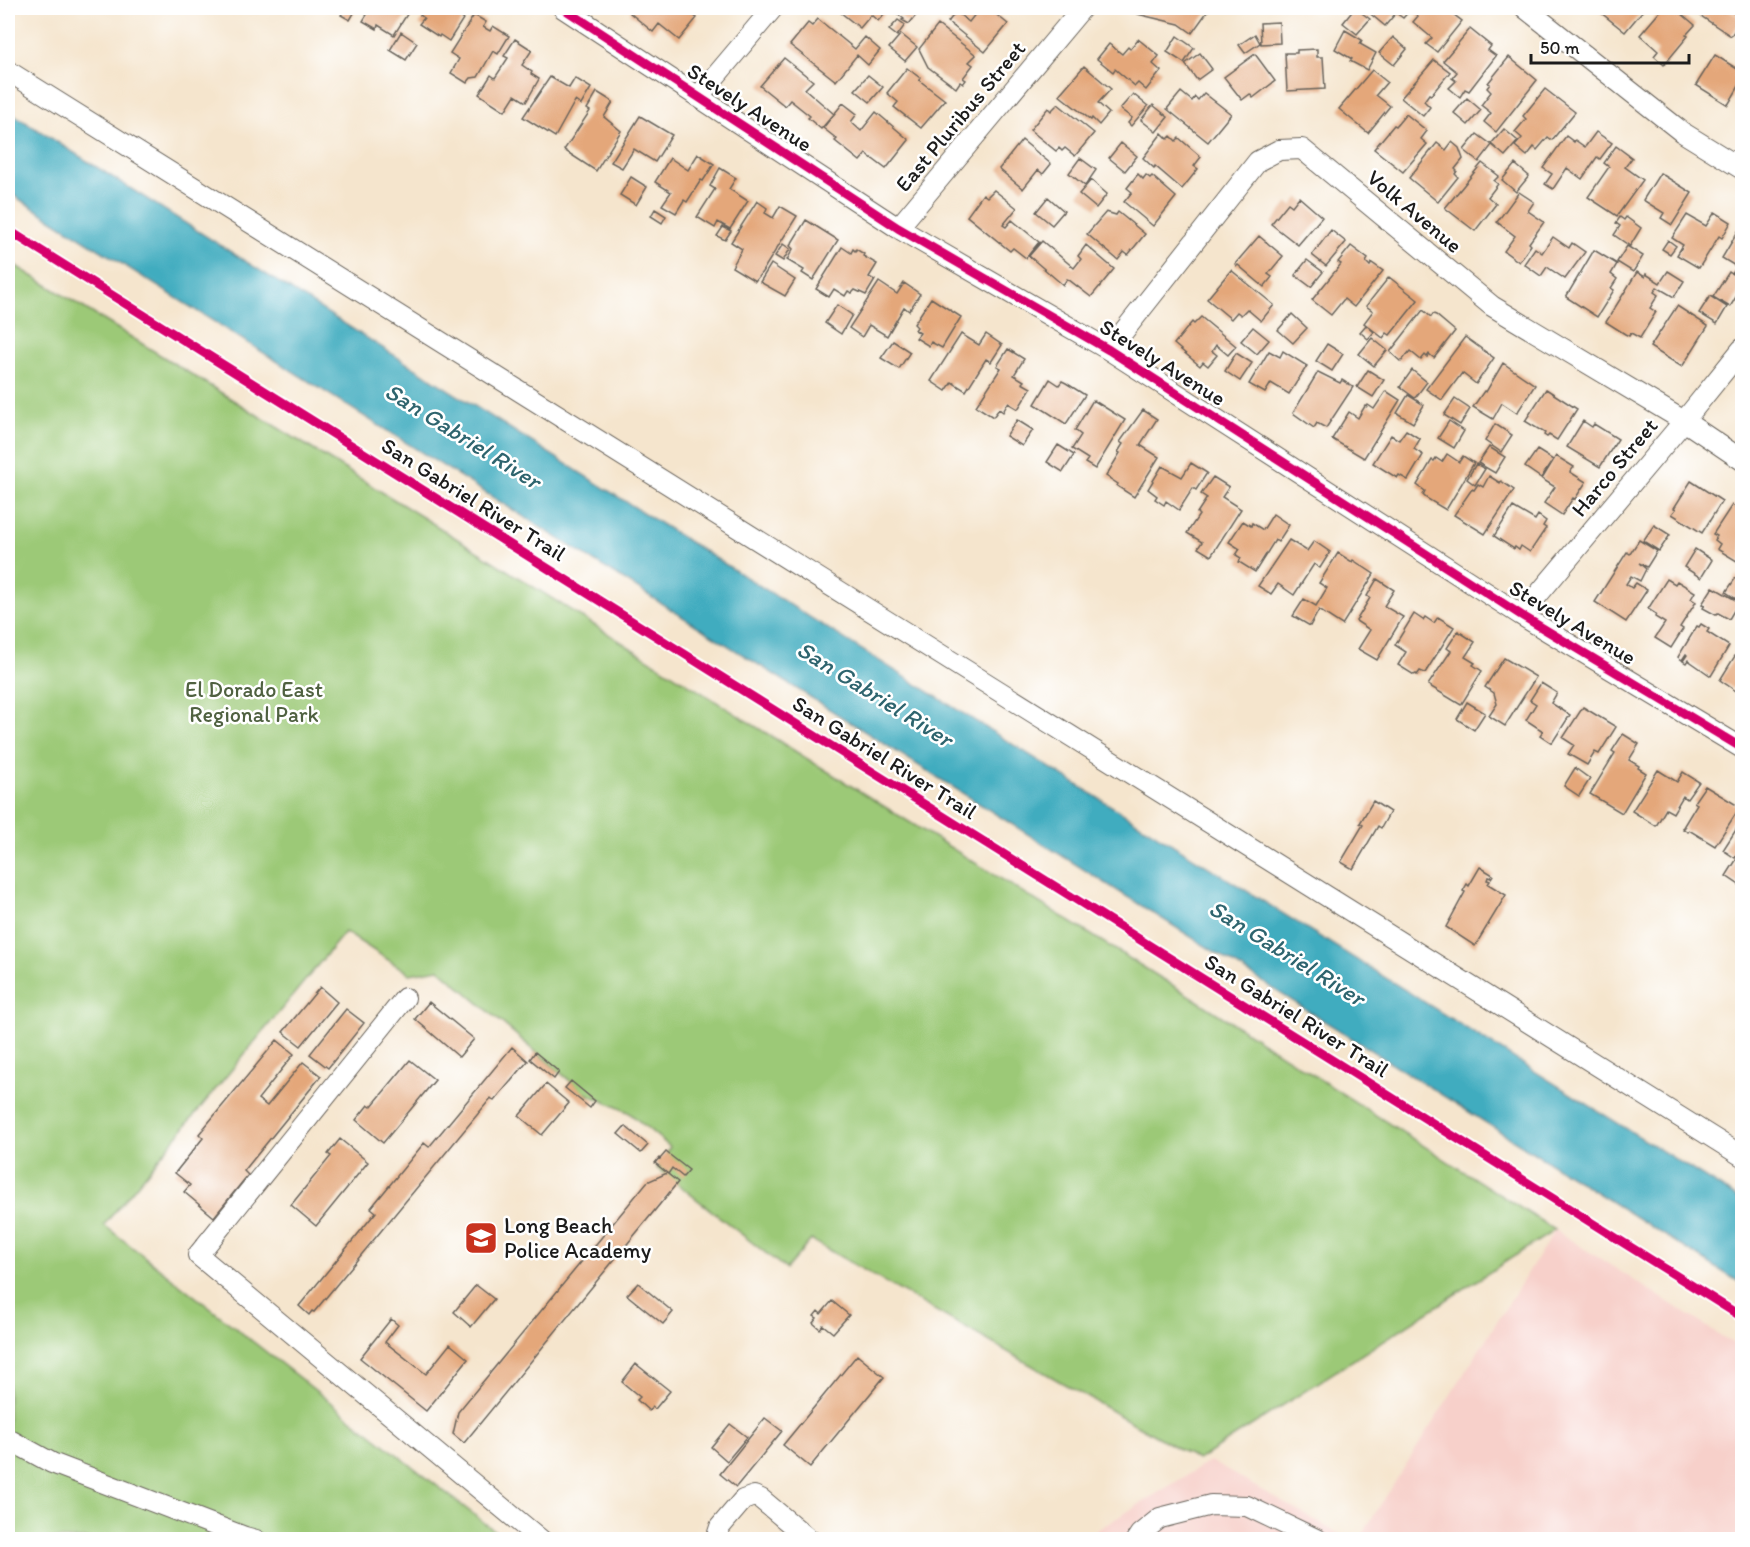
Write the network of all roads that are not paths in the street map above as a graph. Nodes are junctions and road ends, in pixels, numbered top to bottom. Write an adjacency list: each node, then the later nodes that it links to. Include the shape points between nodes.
1 (563, 8): 6 (street, Stevely Avenue)
2 (773, 8): 6 (street)
3 (1082, 8): 8 (street, East Pluribus Street)
4 (1525, 8): 7 (street, via 1682,132)
5 (8, 71): 16 (street)
6 (698, 97): 8 (street, Stevely Avenue)
7 (1743, 169)
8 (898, 228): 10 (street, Stevely Avenue)
9 (1743, 349): 11 (street, Harco Street)
10 (1109, 350): 11 (street, Volk Avenue, via 1258,161 1279,150 1302,149 1492,306); 13 (street, Stevely Avenue)
11 (1684, 422): 12 (street, Volk Avenue); 13 (street, Harco Street)
12 (1743, 460)
13 (1521, 615): 14 (street, Stevely Avenue)
14 (1743, 748)
15 (405, 998): 20 (street, via 198,1255)
16 (1743, 1156)
17 (8, 1439): 19 (street, via 52,1463)
18 (715, 1537): 21 (street, via 743,1500 754,1496)
19 (249, 1539)
20 (541, 1539)
21 (810, 1539)
22 (1136, 1539): 23 (street, via 1160,1518 1211,1505 1247,1506)
23 (1318, 1539)

